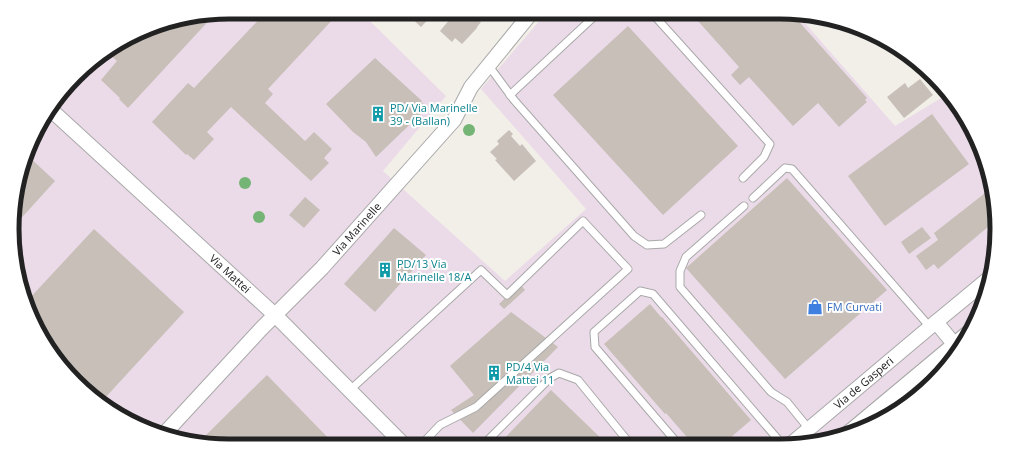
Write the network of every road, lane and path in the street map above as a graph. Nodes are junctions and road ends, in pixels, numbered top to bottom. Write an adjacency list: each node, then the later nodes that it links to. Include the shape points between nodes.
1 (526, 19): 4 (street, Via Marinelle)
2 (591, 19): 5 (lane)
3 (657, 19): 7 (lane, via 770,144 764,157)
4 (488, 66): 5 (lane); 12 (street, Via Marinelle, via 471,87 454,120 322,268)
5 (510, 95): 10 (lane, via 634,236 646,245 664,244)
6 (54, 112): 12 (street, Via Mattei)
7 (743, 178)
8 (753, 198): 13 (lane, via 785,168 792,170)
9 (744, 206): 18 (lane, via 686,257 680,271 680,287 771,392 787,402)
10 (701, 214)
11 (983, 283): 13 (street, Via de Gasperi)
12 (275, 315): 16 (street, Via Mattei); 19 (street, Via Marinelle)
13 (933, 324): 14 (street); 18 (street, Via de Gasperi)
14 (955, 346)
15 (952, 350): 17 (street)
16 (350, 390): 21 (street, Via Mattei); 22 (lane, via 480,270 507,295 583,221 628,269 476,406 440,425)
17 (861, 422)
18 (809, 429): 20 (street, Via de Gasperi)
19 (168, 430)
20 (798, 438)
21 (398, 439)
22 (427, 439)
23 (489, 439): 24 (lane, via 559,372 578,380)
24 (626, 439)
25 (675, 439): 26 (lane, via 595,347 594,332 640,291 653,294)
26 (778, 439)

